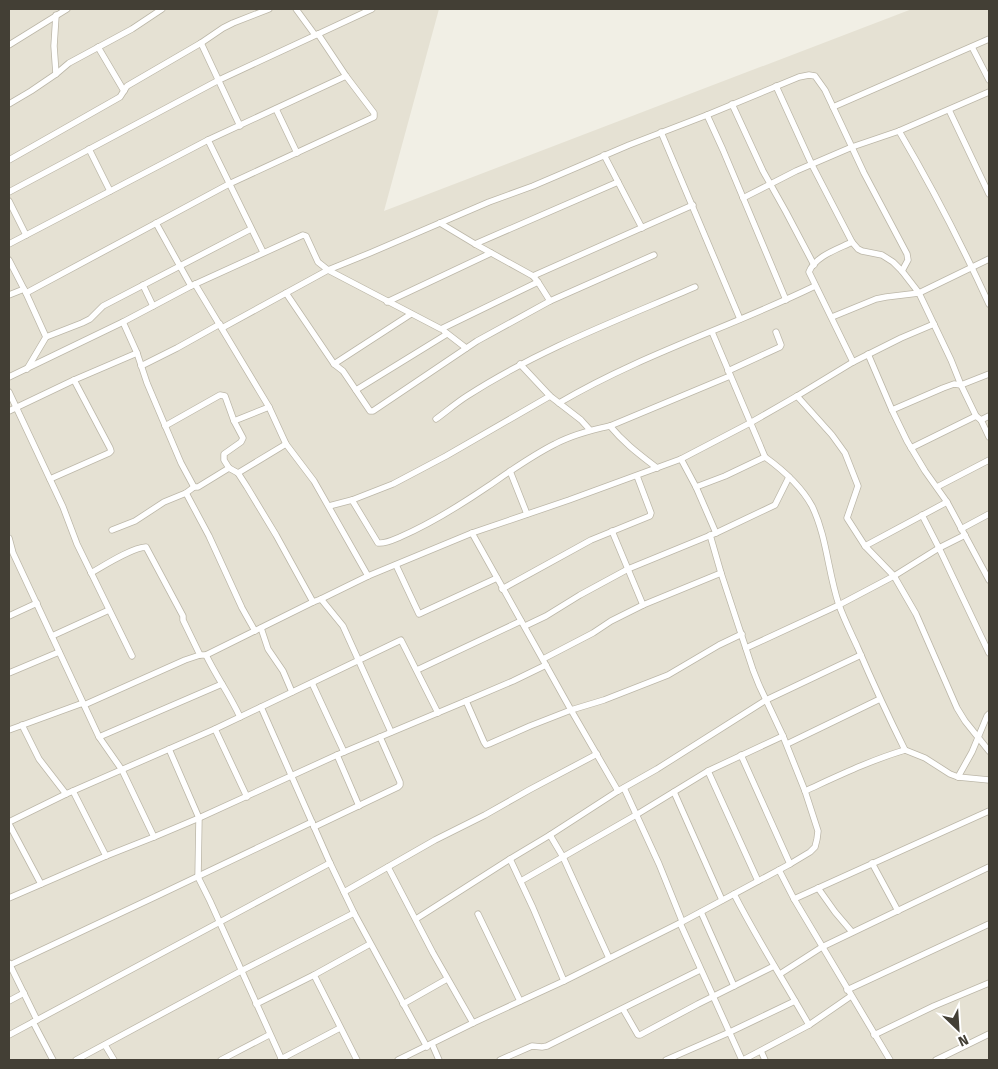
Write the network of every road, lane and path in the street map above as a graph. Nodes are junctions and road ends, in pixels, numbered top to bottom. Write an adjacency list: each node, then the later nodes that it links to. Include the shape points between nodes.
1 (67, 9): 6 (street)
2 (162, 9): 12 (street)
3 (268, 9): 9 (street, via 233,23)
4 (296, 9): 7 (street)
5 (372, 9): 7 (street)
6 (56, 15): 10 (street); 13 (street)
7 (316, 35): 14 (street); 15 (street)
8 (989, 39): 11 (street)
9 (200, 43): 15 (street); 18 (street, via 127,86)
10 (9, 45)
11 (972, 46): 16 (street); 22 (street)
12 (98, 47): 13 (street); 18 (street)
13 (56, 74): 20 (street)
14 (346, 76): 23 (street); 32 (street, via 374,117)
15 (219, 80): 26 (street); 31 (street)
16 (989, 80)
17 (776, 86): 21 (street); 22 (street, via 799,77 815,76); 35 (street)
18 (124, 91): 34 (street, via 120,97)
19 (989, 92): 24 (street)
20 (9, 104)
21 (732, 104): 25 (street); 38 (street)
22 (833, 107): 30 (street)
23 (276, 109): 26 (street); 32 (street)
24 (950, 110): 27 (street); 41 (street)
25 (708, 114): 28 (street); 42 (street)
26 (240, 126): 29 (street)
27 (899, 131): 30 (street); 60 (street)
28 (661, 132): 33 (street); 44 (street)
29 (208, 140): 37 (street); 39 (street)
30 (852, 147): 35 (street); 62 (street, via 907,254 908,260)
31 (89, 149): 39 (street); 40 (street)
32 (297, 153): 37 (street)
33 (604, 156): 36 (street); 45 (street)
34 (9, 160)
35 (812, 165): 38 (street); 50 (street)
36 (618, 182): 47 (street); 52 (street)
37 (230, 184): 46 (street); 48 (street)
38 (770, 185): 42 (street); 58 (street)
39 (110, 191): 49 (street)
40 (9, 192)
41 (989, 194)
42 (743, 198): 73 (street)
43 (9, 201): 49 (street)
44 (692, 205): 47 (street); 80 (street)
45 (440, 223): 52 (street); 61 (street)
46 (156, 224): 59 (street); 69 (street)
47 (642, 228): 63 (street)
48 (251, 229): 53 (street); 59 (street)
49 (26, 235): 51 (street)
50 (852, 242): 58 (street); 62 (street, via 862,251 887,257)
51 (9, 244)
52 (475, 244): 54 (street)
53 (263, 252): 61 (street, via 305,235 318,262); 66 (street)
54 (492, 253): 63 (street); 75 (street)
55 (654, 255): 74 (street)
56 (989, 259): 60 (street)
57 (9, 260): 69 (street)
58 (814, 265): 67 (street, via 809,272)
59 (180, 266): 65 (street); 66 (street)
60 (972, 267): 71 (street); 76 (street)
61 (328, 270): 70 (street); 75 (street)
62 (902, 271): 71 (street)
63 (533, 276): 64 (street)
64 (538, 282): 74 (street); 84 (street)
65 (143, 285): 77 (street); 88 (street, via 103,306 90,319)
66 (193, 285): 77 (street); 83 (street)
67 (815, 286): 73 (street); 79 (street)
68 (695, 287): 94 (street)
69 (25, 290): 72 (street); 88 (street)
70 (286, 293): 83 (street); 93 (street)
71 (919, 293): 79 (street, via 876,299); 82 (street)
72 (9, 295)
73 (786, 300): 80 (street)
74 (550, 301): 89 (street)
75 (387, 302): 78 (street)
76 (989, 304)
77 (153, 306): 81 (street)
78 (411, 314): 84 (street); 93 (street)
79 (832, 317): 92 (street)
80 (740, 320): 85 (street)
81 (123, 322): 90 (street); 96 (street)
82 (934, 324): 91 (street); 101 (street)
83 (221, 326): 95 (street); 108 (street)
84 (441, 329): 87 (street)
85 (712, 332): 97 (street); 106 (street, via 620,370)
86 (776, 332): 97 (street, via 780,347)
87 (447, 334): 89 (street); 102 (street)
88 (46, 337): 96 (street)
89 (466, 348): 102 (street, via 370,412)
90 (137, 353): 95 (street); 100 (street)
91 (868, 354): 92 (street); 109 (street)
92 (853, 362): 105 (street)
93 (334, 364): 102 (street, via 344,371)
94 (520, 364): 104 (street); 113 (street)
95 (141, 366): 117 (street)
96 (26, 369): 99 (street)
97 (729, 373): 116 (street); 118 (street)
98 (989, 374): 101 (street)
99 (9, 377)
100 (74, 380): 107 (street); 132 (street, via 111,451)
101 (960, 385): 109 (street, via 954,384); 111 (street)
102 (356, 390)
103 (9, 392): 107 (street)
104 (550, 396): 106 (street); 137 (street, via 393,484)
105 (797, 396): 116 (street); 149 (street, via 845,453 858,486 847,518)
106 (559, 403): 119 (street)
107 (16, 407): 110 (street); 132 (street)
108 (269, 407): 115 (street); 121 (street)
109 (892, 410): 122 (street)
110 (9, 411)
111 (976, 416): 114 (street); 122 (street)
112 (989, 416): 114 (street)
113 (436, 419)
114 (981, 420): 120 (street)
115 (234, 421): 117 (street, via 223,395); 126 (street, via 243,438 224,454)
116 (750, 422): 123 (street); 124 (street)
117 (165, 426): 133 (street)
118 (610, 426): 119 (street); 127 (street, via 630,448)
119 (590, 430): 128 (street, via 554,445)
120 (989, 437)
121 (286, 444): 129 (street); 139 (street)
122 (911, 448): 135 (street)
123 (765, 457): 131 (street); 134 (street)
124 (681, 459): 127 (street); 134 (street)
125 (989, 460): 135 (street)
126 (229, 468): 129 (street); 133 (street)
127 (657, 468): 130 (street)
128 (510, 471): 137 (street, via 442,516 381,544); 140 (street)
129 (238, 473): 163 (street)
130 (637, 476): 140 (street); 144 (street, via 651,515)
131 (789, 477): 147 (street, via 775,504); 166 (street, via 812,506 822,533)
132 (50, 479): 155 (street)
133 (194, 487): 136 (street)
134 (696, 488): 147 (street)
135 (937, 488): 138 (street)
136 (186, 492): 143 (street, via 135,521); 170 (street, via 242,608)
137 (352, 500): 139 (street)
138 (946, 502): 142 (street); 145 (street)
139 (329, 506): 157 (street)
140 (527, 514): 146 (street)
141 (989, 514): 145 (street)
142 (922, 515): 149 (street); 150 (street)
143 (112, 530)
144 (612, 531): 154 (street); 161 (street)
145 (963, 532): 150 (street); 153 (street)
146 (472, 533): 152 (street); 159 (street)
147 (713, 534): 154 (street); 156 (street)
148 (9, 538): 151 (street)
149 (865, 546): 158 (street)
150 (939, 548): 158 (street); 175 (street)
151 (11, 554): 164 (street)
152 (396, 565): 157 (street); 159 (street, via 419,614)
153 (987, 568): 160 (street)
154 (628, 569): 165 (street); 169 (street, via 546,616)
155 (90, 573): 167 (street); 176 (street, via 146,547)
156 (721, 573): 165 (street); 171 (street)
157 (368, 576): 162 (street)
158 (894, 576): 166 (street); 202 (street, via 916,614 957,708)
159 (497, 578): 161 (street)
160 (989, 580)
161 (502, 588): 169 (street)
162 (321, 599): 163 (street); 179 (street, via 343,626)
163 (313, 602): 170 (street)
164 (37, 603): 168 (street); 172 (street)
165 (643, 605): 180 (street)
166 (839, 605): 173 (street); 177 (street)
167 (109, 610): 172 (street); 178 (street)
168 (9, 616)
169 (523, 624): 180 (street); 181 (street)
170 (258, 630): 176 (street); 185 (street)
171 (742, 634): 173 (street); 191 (street, via 668,675)
172 (52, 636): 174 (street)
173 (746, 648): 187 (street)
174 (59, 652): 182 (street); 189 (street)
175 (989, 652)
176 (203, 655): 184 (street); 189 (street)
177 (861, 655): 186 (street); 187 (street)
178 (132, 656)
179 (358, 660): 181 (street, via 401,640); 183 (street); 198 (street)
180 (545, 662): 188 (street); 191 (street)
181 (417, 670): 192 (street)
182 (9, 673)
183 (312, 683): 185 (street); 207 (street)
184 (222, 684): 194 (street); 200 (street)
185 (292, 692): 190 (street)
186 (880, 699): 203 (street); 205 (street)
187 (766, 700): 199 (street); 216 (street)
188 (466, 701): 191 (street, via 486,744); 192 (street)
189 (84, 704): 195 (street); 200 (street)
190 (261, 707): 194 (street); 213 (street)
191 (571, 710): 208 (street)
192 (438, 712): 198 (street)
193 (989, 714): 202 (street)
194 (240, 717): 196 (street)
195 (22, 725): 197 (street); 220 (street, via 39,758)
196 (215, 729): 204 (street); 221 (street)
197 (9, 730)
198 (392, 732): 201 (street)
199 (784, 736): 203 (street); 210 (street)
200 (99, 737): 211 (street)
201 (380, 737): 207 (street); 222 (street, via 400,785)
202 (979, 737): 206 (street); 214 (street)
203 (787, 744): 218 (street)
204 (169, 749): 211 (street); 225 (street)
205 (905, 750): 214 (street); 218 (street)
206 (989, 751)
207 (344, 752): 209 (street)
208 (597, 754): 216 (street); 236 (street)
209 (337, 755): 213 (street); 222 (street)
210 (741, 755): 212 (street); 235 (street)
211 (122, 770): 217 (street); 229 (street)
212 (708, 771): 219 (street); 241 (street)
213 (292, 776): 221 (street); 227 (street)
214 (958, 776): 215 (street)
215 (989, 780)
216 (621, 790): 224 (street); 228 (street)
217 (73, 791): 220 (street); 230 (street)
218 (805, 791): 235 (street, via 818,831 817,839 810,852)
219 (674, 792): 224 (street); 248 (street)
220 (66, 794): 226 (street)
221 (247, 797): 225 (street)
222 (359, 806): 227 (street)
223 (989, 811): 234 (street)
224 (636, 815): 231 (street); 255 (street)
225 (199, 818): 229 (street); 239 (street)
226 (9, 823): 242 (street)
227 (313, 825): 233 (street); 239 (street)
228 (550, 835): 231 (street); 232 (street)
229 (154, 837): 230 (street)
230 (106, 856): 242 (street)
231 (563, 857): 240 (street); 260 (street)
232 (510, 859): 240 (street); 253 (street)
233 (330, 863): 244 (street); 254 (street)
234 (872, 863): 243 (street); 249 (street)
235 (790, 864): 238 (street)
236 (388, 866): 244 (street); 253 (street)
237 (989, 867): 249 (street)
238 (779, 870): 241 (street); 247 (street)
239 (198, 877): 254 (street); 261 (street)
240 (521, 881): 268 (street)
241 (758, 881): 245 (street)
242 (41, 884): 246 (street)
243 (818, 888): 247 (street); 257 (street)
244 (344, 892): 251 (street)
245 (734, 894): 248 (street); 262 (street)
246 (9, 898)
247 (794, 899): 259 (street)
248 (722, 900): 250 (street)
249 (898, 911): 257 (street)
250 (701, 912): 255 (street); 270 (street)
251 (354, 913): 258 (street); 264 (street)
252 (478, 914): 277 (street)
253 (416, 919): 267 (street)
254 (219, 922): 264 (street); 281 (street)
255 (681, 922): 260 (street); 263 (street)
256 (989, 924): 271 (street)
257 (852, 932): 259 (street)
258 (370, 944): 266 (street); 279 (street)
259 (822, 947): 265 (street); 271 (street)
260 (609, 958): 268 (street)
261 (9, 964): 272 (street)
262 (774, 966): 265 (street); 270 (street)
263 (700, 970): 273 (street); 280 (street)
264 (241, 971): 278 (street); 290 (street)
265 (780, 974): 276 (street)
266 (314, 975): 278 (street); 284 (street)
267 (447, 979): 279 (street); 282 (street)
268 (564, 981): 277 (street)
269 (989, 983): 288 (street)
270 (734, 986): 273 (street)
271 (847, 990): 274 (street)
272 (24, 993): 275 (street); 281 (street)
273 (713, 996): 280 (street, via 640,1035); 285 (street)
274 (851, 996): 283 (street); 288 (street)
275 (9, 1001)
276 (795, 1001): 283 (street); 285 (street)
277 (520, 1002): 282 (street)
278 (256, 1004): 287 (street)
279 (403, 1004): 291 (street)
280 (623, 1009): 301 (street, via 547,1046 532,1046)
281 (35, 1021): 286 (street); 294 (street)
282 (473, 1023): 291 (street)
283 (809, 1025): 292 (street)
284 (340, 1028): 293 (street); 298 (street)
285 (730, 1032): 302 (street); 303 (street)
286 (9, 1035)
287 (269, 1035): 293 (street); 297 (street)
288 (874, 1035): 305 (street)
289 (989, 1035): 306 (street)
290 (105, 1045): 295 (street); 296 (street)
291 (429, 1046): 299 (street); 300 (street)
292 (760, 1051): 303 (street); 304 (street)
293 (281, 1059)
294 (53, 1060)
295 (76, 1060)
296 (114, 1060)
297 (221, 1060)
298 (357, 1060)
299 (398, 1060)
300 (439, 1060)
301 (500, 1060)
302 (666, 1060)
303 (743, 1060)
304 (765, 1060)
305 (890, 1060)
306 (936, 1060)

